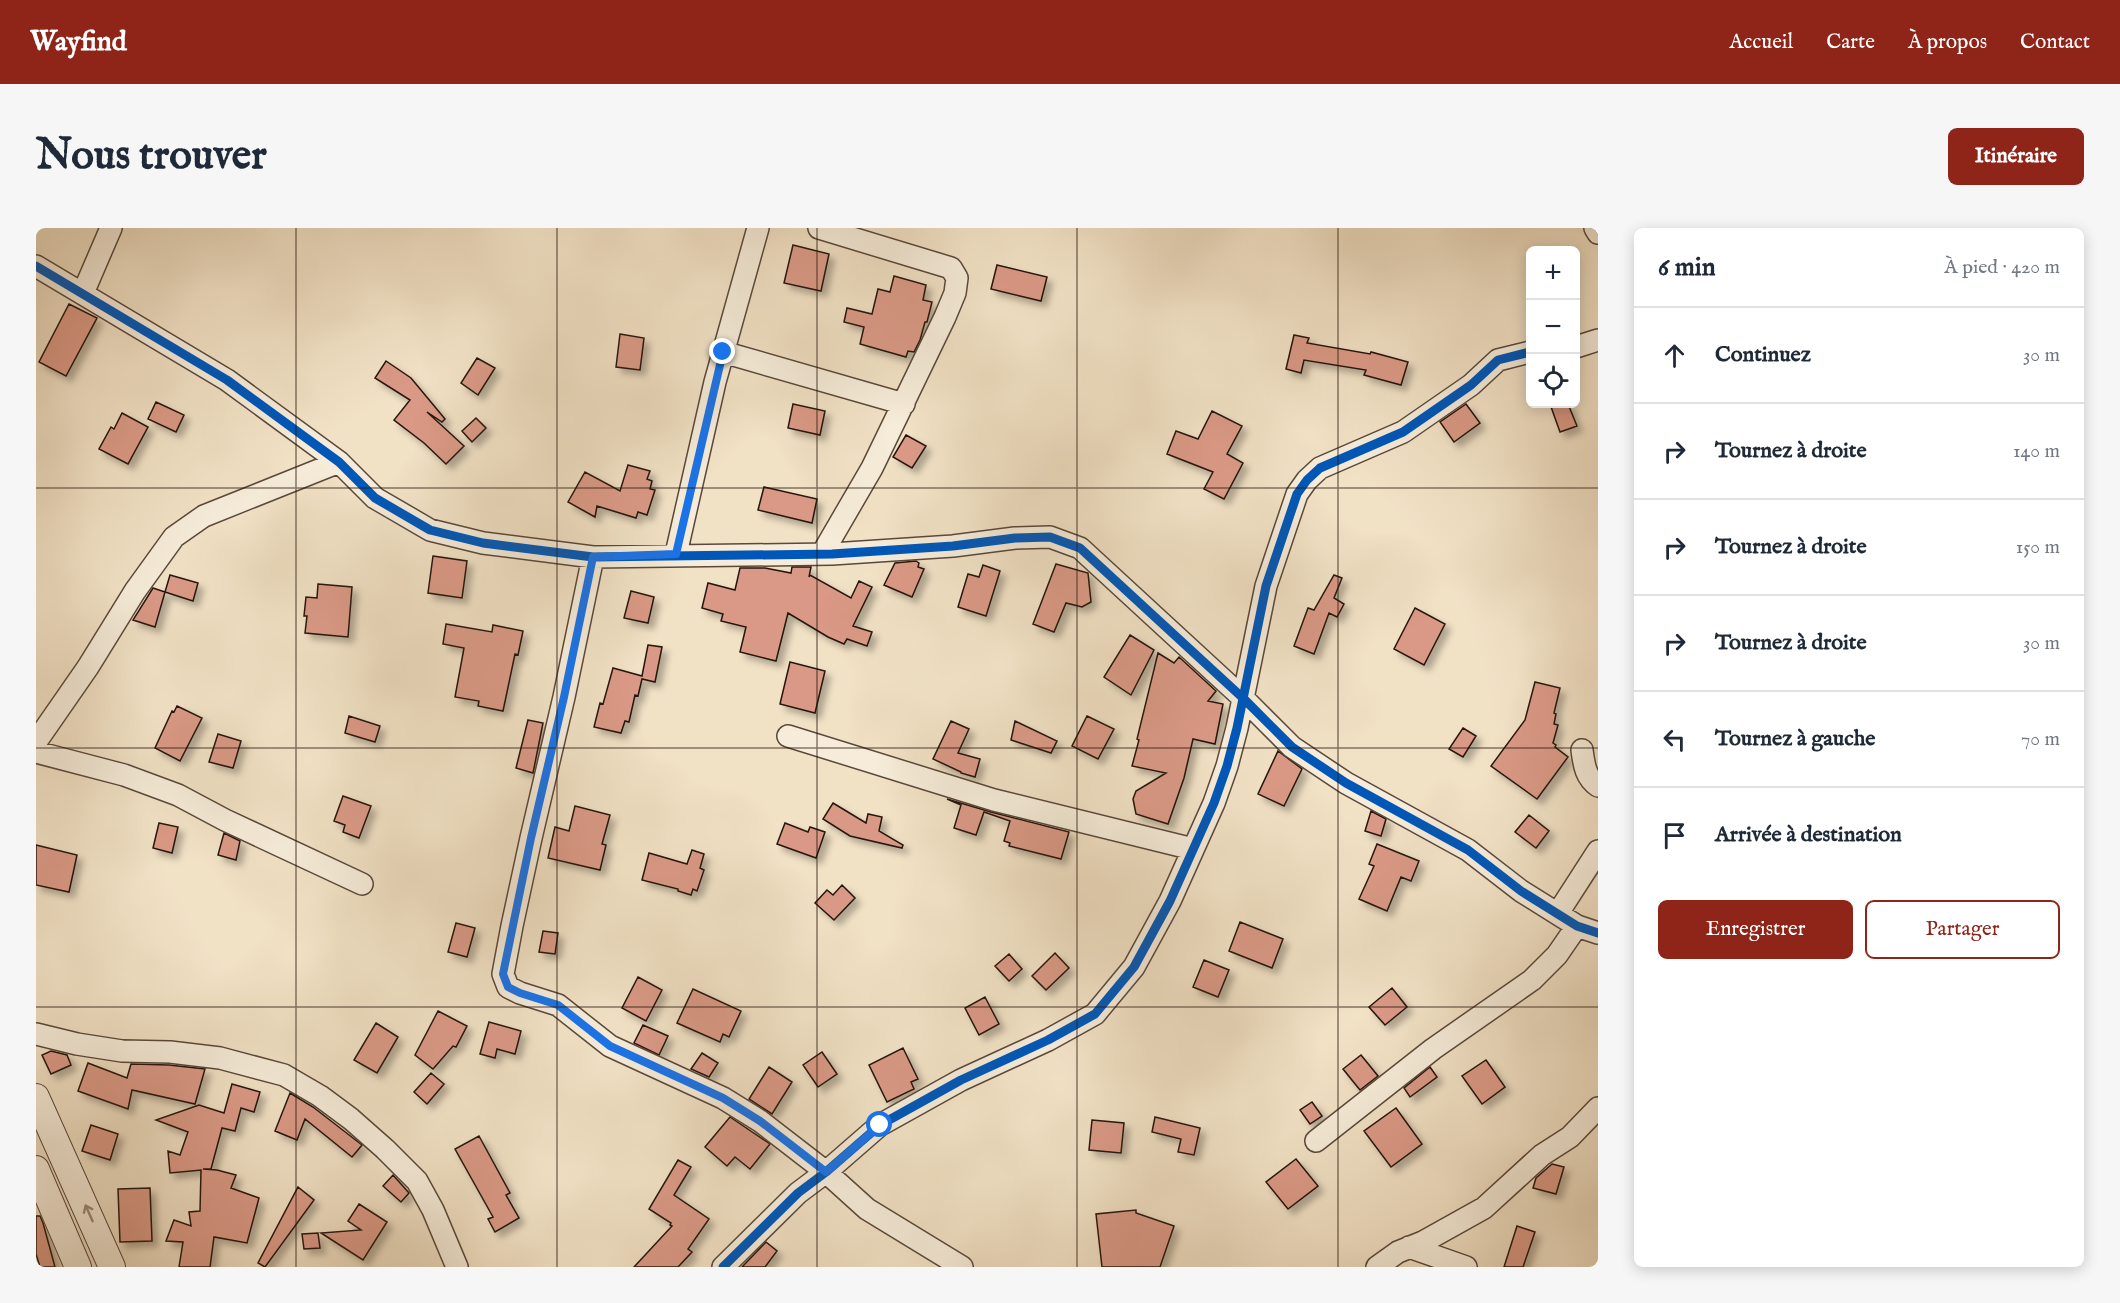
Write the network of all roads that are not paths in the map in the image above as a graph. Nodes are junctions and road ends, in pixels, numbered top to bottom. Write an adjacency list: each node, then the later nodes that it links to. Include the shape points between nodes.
1 (111, 228): 7 (street)
2 (758, 228): 10 (street)
3 (819, 228): 12 (street, via 951,268 957,278 945,317)
4 (1595, 228): 5 (street)
5 (1598, 233)
6 (36, 266): 7 (street)
7 (83, 293): 13 (street, via 226,380)
8 (1598, 340): 9 (street)
9 (1580, 345)
10 (723, 352): 12 (street); 14 (street)
11 (1526, 353): 17 (street, via 1498,360 1471,385 1403,432 1320,468 1307,480 1297,494 1266,586)
12 (904, 404): 15 (street)
13 (339, 462): 16 (street, via 375,498 430,530 483,543); 19 (street, via 204,516 174,537)
14 (676, 554): 15 (street); 16 (street)
15 (822, 554): 17 (street, via 1050,537 1080,548)
16 (593, 557): 34 (street, via 503,974 508,987 558,1005 610,1046 723,1098)
17 (1244, 699): 23 (street, via 1227,766); 26 (street, via 1292,747 1346,783 1468,850 1521,891)
18 (788, 736): 23 (street, via 994,800)
19 (36, 742)
20 (1582, 750): 22 (street, via 1585,770)
21 (36, 752): 25 (street, via 124,775 178,795)
22 (1598, 786)
23 (1193, 849): 34 (street, via 1134,967 1095,1014 912,1106 880,1125)
24 (1598, 851): 26 (street)
25 (362, 884)
26 (1558, 913): 27 (street)
27 (1577, 926): 28 (street); 32 (street, via 1557,956 1532,981 1433,1049)
28 (1598, 933)
29 (36, 1034): 38 (street, via 122,1051 220,1058 284,1075 351,1119 417,1181)
30 (36, 1097): 37 (street, one-way to 30)
31 (1598, 1108): 35 (street, via 1570,1137 1542,1155 1484,1208)
32 (1316, 1141)
33 (36, 1169): 36 (street)
34 (826, 1172): 39 (street, via 782,1208); 40 (street, via 867,1209)
35 (1409, 1247): 41 (street); 42 (street)
36 (78, 1267)
37 (112, 1267)
38 (457, 1267)
39 (723, 1267)
40 (962, 1267)
41 (1377, 1267)
42 (1466, 1267)

